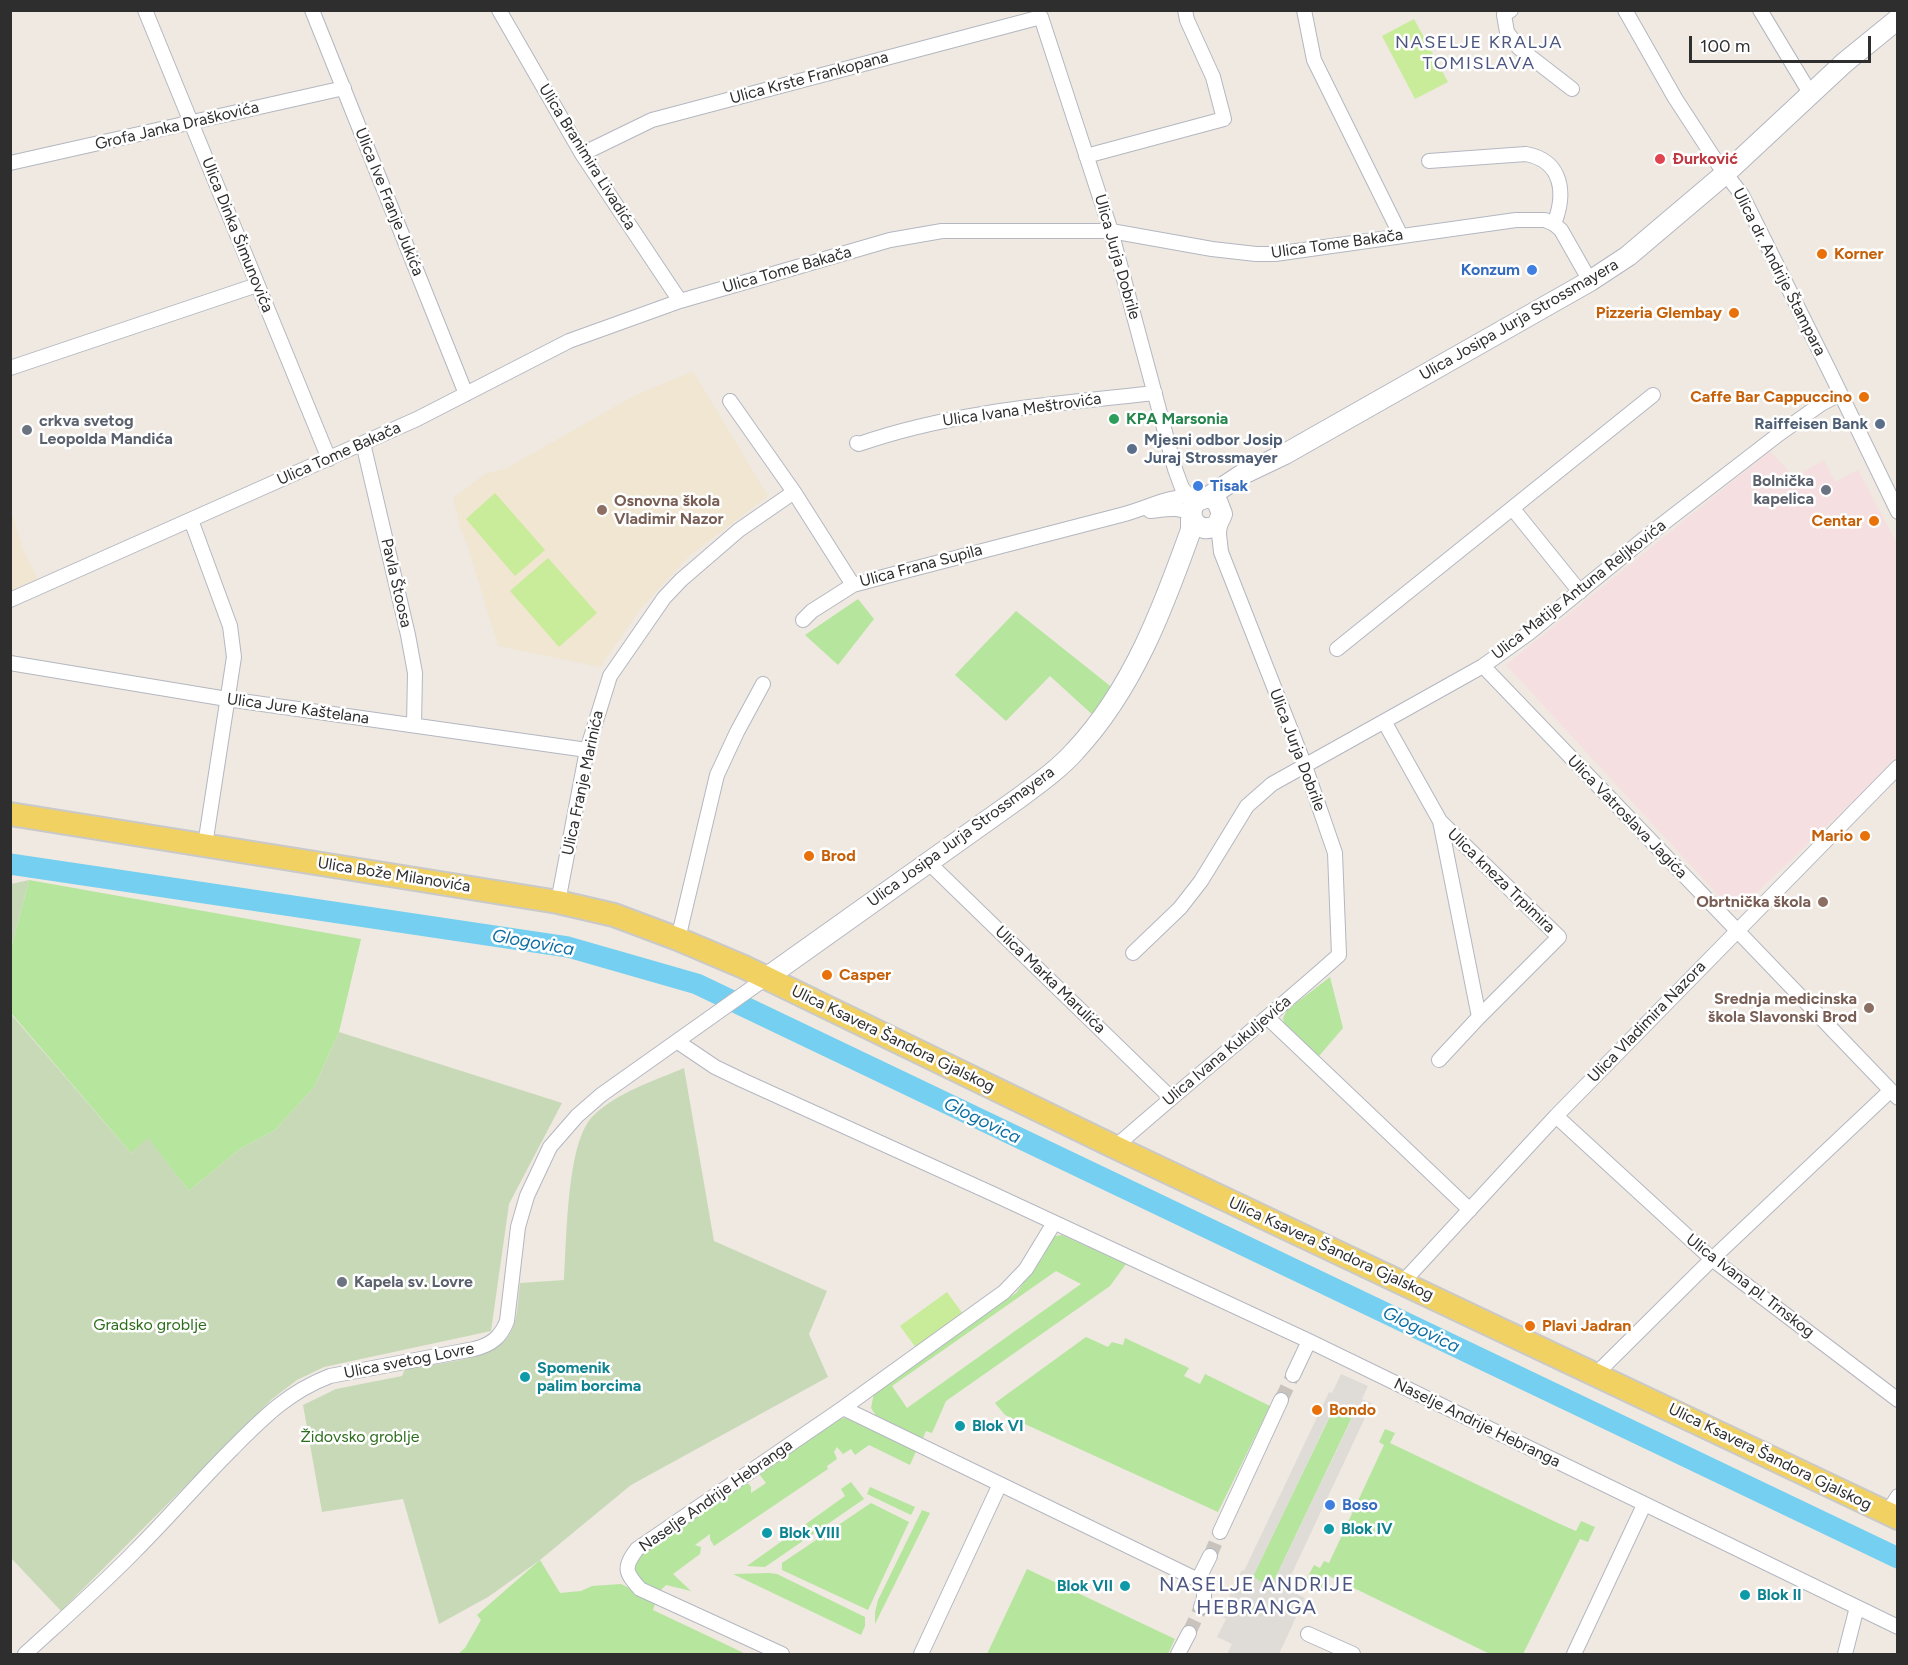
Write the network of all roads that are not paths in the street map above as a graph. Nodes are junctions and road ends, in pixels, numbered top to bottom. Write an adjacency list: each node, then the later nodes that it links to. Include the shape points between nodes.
1 (145, 10): 14 (street, Ulica Dinka Šimunovića)
2 (312, 10): 11 (street, Ulica Ive Franje Jukića)
3 (499, 10): 15 (street, Ulica Branimira Livadića)
4 (1185, 10): 16 (street, via 1224,119)
5 (1304, 10): 22 (street, via 1314,60)
6 (1625, 10): 19 (street, Ulica dr. Andrije Štampara, via 1675,98)
7 (1760, 10): 13 (street)
8 (1505, 12): 12 (street, via 1508,32 1519,48)
9 (1041, 17): 15 (street, Ulica Krste Frankopana, via 652,120); 16 (street, Ulica Jurja Dobrile)
10 (1898, 19): 13 (main road, Ulica Josipa Jurja Strossmayera)
11 (344, 88): 14 (street, Grofa Janka Draškovića); 28 (street, Ulica Ive Franje Jukića)
12 (1572, 89)
13 (1810, 93): 19 (main road, Ulica Josipa Jurja Strossmayera)
14 (191, 123): 18 (street, Grofa Janka Draškovića); 24 (street, Ulica Dinka Šimunovića)
15 (582, 154): 25 (street, Ulica Branimira Livadića)
16 (1086, 156): 21 (street, Ulica Jurja Dobrile)
17 (1429, 161): 20 (street, via 1536,156 1555,172 1559,181 1562,196)
18 (10, 163)
19 (1726, 173): 23 (main road, Ulica Josipa Jurja Strossmayera, via 1634,252); 29 (street, Ulica dr. Andrije Štampara, via 1742,195)
20 (1554, 224): 22 (street, Ulica Tome Bakača, via 1545,220 1516,220); 23 (street)
21 (1111, 231): 22 (street, Ulica Tome Bakača, via 1256,254); 25 (street, Ulica Tome Bakača, via 964,230 919,234); 27 (street, Ulica Jurja Dobrile)
22 (1401, 236)
23 (1590, 281): 37 (main road, Ulica Josipa Jurja Strossmayera, via 1243,474)
24 (256, 285): 26 (street); 34 (street, Ulica Dinka Šimunovića)
25 (680, 301): 28 (street, Ulica Tome Bakača, via 569,341)
26 (10, 368)
27 (1155, 393): 33 (street, Ulica Ivana Meštrovića, via 995,411); 37 (street, Ulica Jurja Dobrile, via 1182,488)
28 (466, 394): 32 (street, Ulica Tome Bakača)
29 (1840, 394): 38 (street, Ulica dr. Andrije Štampara); 41 (street, Ulica Matije Antuna Reljkovića, via 1779,434)
30 (1653, 395): 36 (street)
31 (730, 401): 35 (street, Ulica Frana Supila)
32 (363, 443): 34 (street, Ulica Tome Bakača); 50 (street, Pavla Štoosa, via 415,673)
33 (857, 443)
34 (329, 459): 39 (street, Ulica Tome Bakača)
35 (794, 492): 40 (street, Ulica Frana Supila); 51 (street, Ulica Franje Marinića, via 739,530 664,598 610,676)
36 (1513, 509): 41 (street); 44 (street)
37 (1203, 511): 40 (street, Ulica Frana Supila, via 1133,513); 52 (street, Ulica Jurja Dobrile); 57 (main road, Ulica Josipa Jurja Strossmayera, via 1161,612 1124,685 1091,733 1050,775)
38 (1898, 512)
39 (191, 520): 42 (street, Ulica Tome Bakača); 48 (street, via 230,626 234,657)
40 (853, 585): 43 (street)
41 (1580, 592): 46 (street, Ulica Matije Antuna Reljkovića)
42 (10, 600)
43 (803, 621)
44 (1337, 649)
45 (10, 663): 48 (street, Ulica Jure Kaštelana)
46 (1483, 666): 49 (street, Ulica Matije Antuna Reljkovića); 59 (street, Ulica Vatroslava Jagića)
47 (763, 684): 60 (street, via 717,775)
48 (227, 699): 50 (street, Ulica Jure Kaštelana); 56 (street)
49 (1385, 723): 52 (street, Ulica Matije Antuna Reljkovića); 55 (street, Ulica kneza Trpimira)
50 (414, 725): 51 (street, Ulica Jure Kaštelana)
51 (587, 750): 58 (street, Ulica Franje Marinića)
52 (1305, 766): 61 (street, Ulica Matije Antuna Reljkovića, via 1272,784 1247,806 1201,881 1180,908); 62 (street, Ulica Jurja Dobrile, via 1335,853)
53 (1898, 767): 59 (street, Ulica Vladimira Nazora)
54 (10, 814): 56 (main road, Ulica Bože Milanovića)
55 (1440, 821): 64 (street, Ulica kneza Trpimira); 64 (street, Ulica kneza Trpimira, via 1558,937)
56 (205, 845): 58 (main road, Ulica Bože Milanovića)
57 (928, 863): 63 (main road, Ulica Josipa Jurja Strossmayera); 69 (street, Ulica Marka Marulića)
58 (558, 902): 60 (main road, Ulica Bože Milanovića, via 614,915)
59 (1736, 931): 68 (street, Ulica Vatroslava Jagića); 70 (street, Ulica Vladimira Nazora)
60 (678, 939): 63 (main road, Ulica Bože Milanovića)
61 (1133, 953)
62 (1339, 955): 65 (street, Ulica Ivana Kukuljevića)
63 (759, 983): 66 (street, Ulica svetog Lovre); 71 (main road, Ulica Ksavera Šandora Gjalskog)
64 (1479, 1017): 67 (street, Ulica kneza Trpimira)
65 (1268, 1018): 69 (street, Ulica Ivana Kukuljevića); 72 (street)
66 (678, 1042): 73 (street, Naselje Andrije Hebranga, via 742,1080); 93 (street, Ulica svetog Lovre, via 601,1095 550,1147 527,1196 518,1227 508,1313 496,1338 474,1349 330,1376 292,1394 266,1414 135,1552)
67 (1439, 1059)
68 (1894, 1094): 74 (street)
69 (1171, 1098): 71 (street, Ulica Ivana Kukuljevića)
70 (1556, 1116): 72 (street, Ulica Vladimira Nazora); 74 (street, Ulica Ivana pl. Trnskog)
71 (1115, 1147): 75 (main road, Ulica Ksavera Šandora Gjalskog)
72 (1470, 1210): 75 (street, Ulica Vladimira Nazora)
73 (1054, 1223): 76 (street, Naselje Andrije Hebranga); 81 (street, Naselje Andrije Hebranga, via 1026,1269 1004,1292)
74 (1712, 1259): 77 (street); 80 (street, Ulica Ivana pl. Trnskog)
75 (1402, 1283): 77 (main road, Ulica Ksavera Šandora Gjalskog)
76 (1309, 1341): 78 (street); 83 (street, Naselje Andrije Hebranga)
77 (1597, 1373): 84 (main road, Ulica Ksavera Šandora Gjalskog)
78 (1293, 1375)
79 (1281, 1400): 85 (street)
80 (1898, 1400)
81 (843, 1408): 82 (street); 94 (street, Naselje Andrije Hebranga, via 637,1549 628,1561 630,1577 640,1589)
82 (1000, 1484): 87 (street); 95 (street)
83 (1644, 1505): 89 (street, Naselje Andrije Hebranga); 98 (street)
84 (1894, 1509)
85 (1220, 1532)
86 (1210, 1556): 87 (street)
87 (1198, 1580): 88 (street, via 1204,1588)
88 (1201, 1607)
89 (1857, 1607): 90 (street, Naselje Andrije Hebranga); 99 (street)
90 (1898, 1627)
91 (1189, 1633): 96 (street)
92 (1308, 1634): 97 (street)
93 (26, 1654)
94 (782, 1654)
95 (921, 1654)
96 (1178, 1654)
97 (1353, 1654)
98 (1574, 1654)
99 (1845, 1654)

